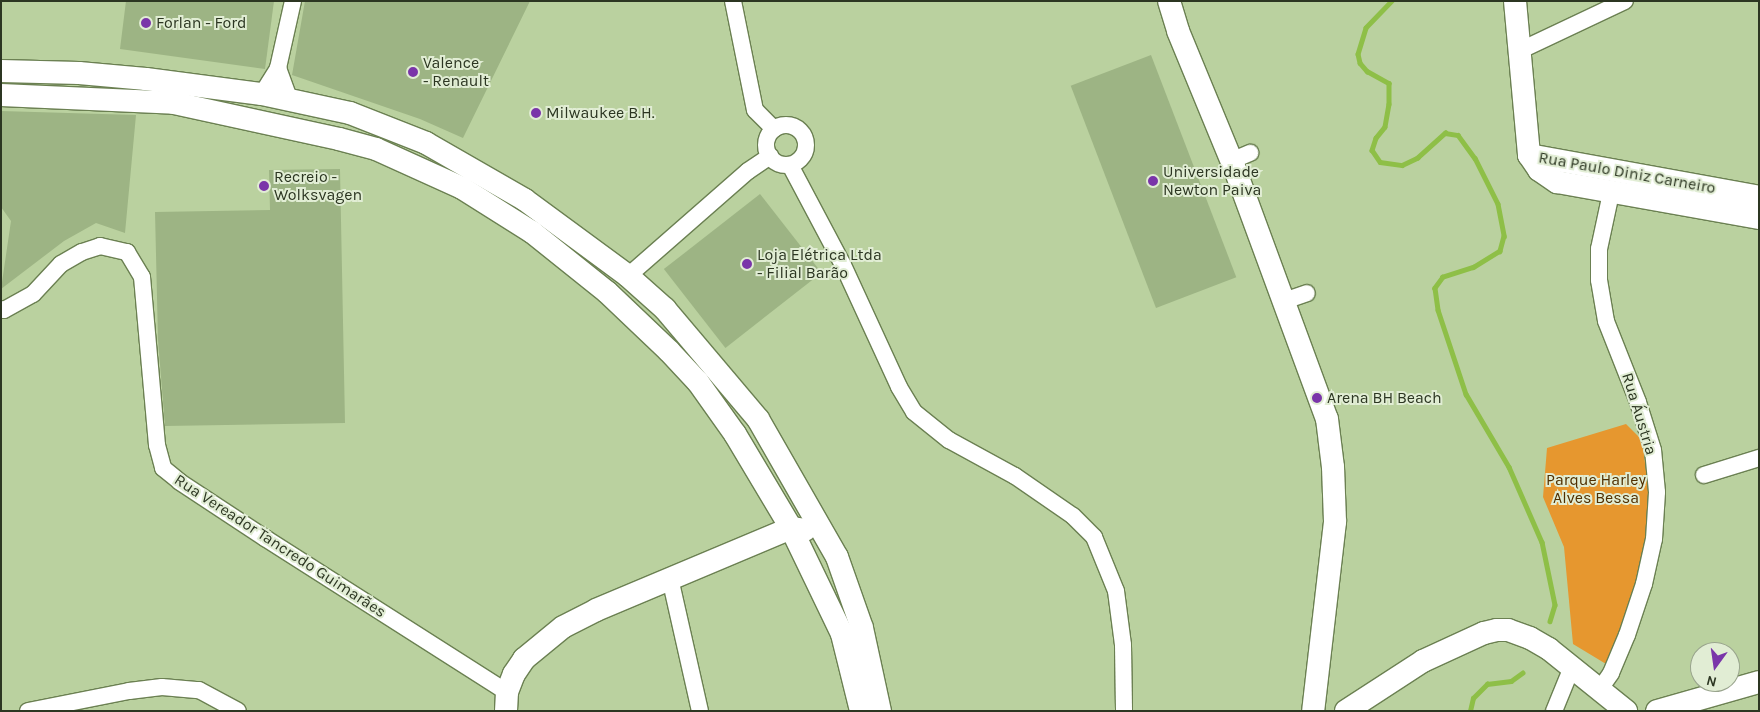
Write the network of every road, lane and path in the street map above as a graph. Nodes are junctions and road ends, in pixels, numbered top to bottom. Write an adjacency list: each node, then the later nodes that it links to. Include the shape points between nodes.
1 (292, 1): 7 (street)
2 (733, 1): 15 (street, via 755,110)
3 (1169, 1): 26 (main road, via 1178,31 1241,157)
4 (1516, 1): 6 (main road)
5 (1624, 1): 6 (street)
6 (1519, 51): 18 (main road)
7 (278, 68): 11 (street); 13 (street)
8 (1, 71): 9 (main road)
9 (146, 79): 10 (main road, via 94,85 17,83); 11 (main road)
10 (1, 88)
11 (262, 94): 13 (main road); 14 (main road)
12 (1, 95): 14 (main road, via 174,102)
13 (289, 99): 16 (main road); 24 (main road, via 350,114 426,143 525,200)
14 (250, 118): 16 (main road)
15 (774, 129): 17 (street, via 767,141); 19 (street, via 791,126 805,138 802,157)
16 (308, 131): 23 (main road, via 376,149 462,188 532,232)
17 (770, 156): 19 (street, via 775,161); 24 (street, via 748,171)
18 (1529, 156): 20 (main road, Rua Paulo Diniz Carneiro, via 1539,170 1557,182); 21 (main road, Rua Paulo Diniz Carneiro)
19 (790, 165): 42 (street, via 843,265 899,387 914,412 949,440 1015,476 1073,516 1094,537 1116,591 1123,645)
20 (1611, 193): 22 (main road, Rua Paulo Diniz Carneiro); 35 (street, Rua Áustria, via 1599,249 1599,280 1606,321 1653,450 1657,492 1654,538 1644,584 1627,635 1611,673)
21 (1759, 197)
22 (1759, 218)
23 (578, 270): 24 (main road); 30 (main road, via 640,323 698,382 735,434)
24 (628, 276): 31 (main road, via 678,323 758,419)
25 (1307, 293): 26 (street)
26 (1284, 301): 43 (main road, via 1327,419 1333,467 1335,522)
27 (1, 309): 36 (street, Rua Vereador Tancredo Guimarães, via 33,294 60,264 82,252 100,246 127,252 142,277 157,444 163,468)
28 (1759, 458): 29 (street)
29 (1704, 475)
30 (791, 528): 31 (main road, via 821,535); 32 (main road); 40 (main road, via 842,634)
31 (836, 557): 41 (main road, via 862,628)
32 (670, 578): 36 (main road, via 563,627 524,659 514,674); 39 (street)
33 (1572, 667): 35 (main road); 44 (main road, via 1530,638 1494,625 1484,633 1423,661); 45 (street)
34 (1759, 682): 47 (main road)
35 (1600, 689): 46 (main road)
36 (506, 701)
37 (28, 711): 38 (street, via 162,687 199,690)
38 (238, 711)
39 (700, 711)
40 (861, 711)
41 (880, 711)
42 (1124, 711)
43 (1313, 711)
44 (1346, 711)
45 (1554, 711)
46 (1626, 711)
47 (1657, 711)

